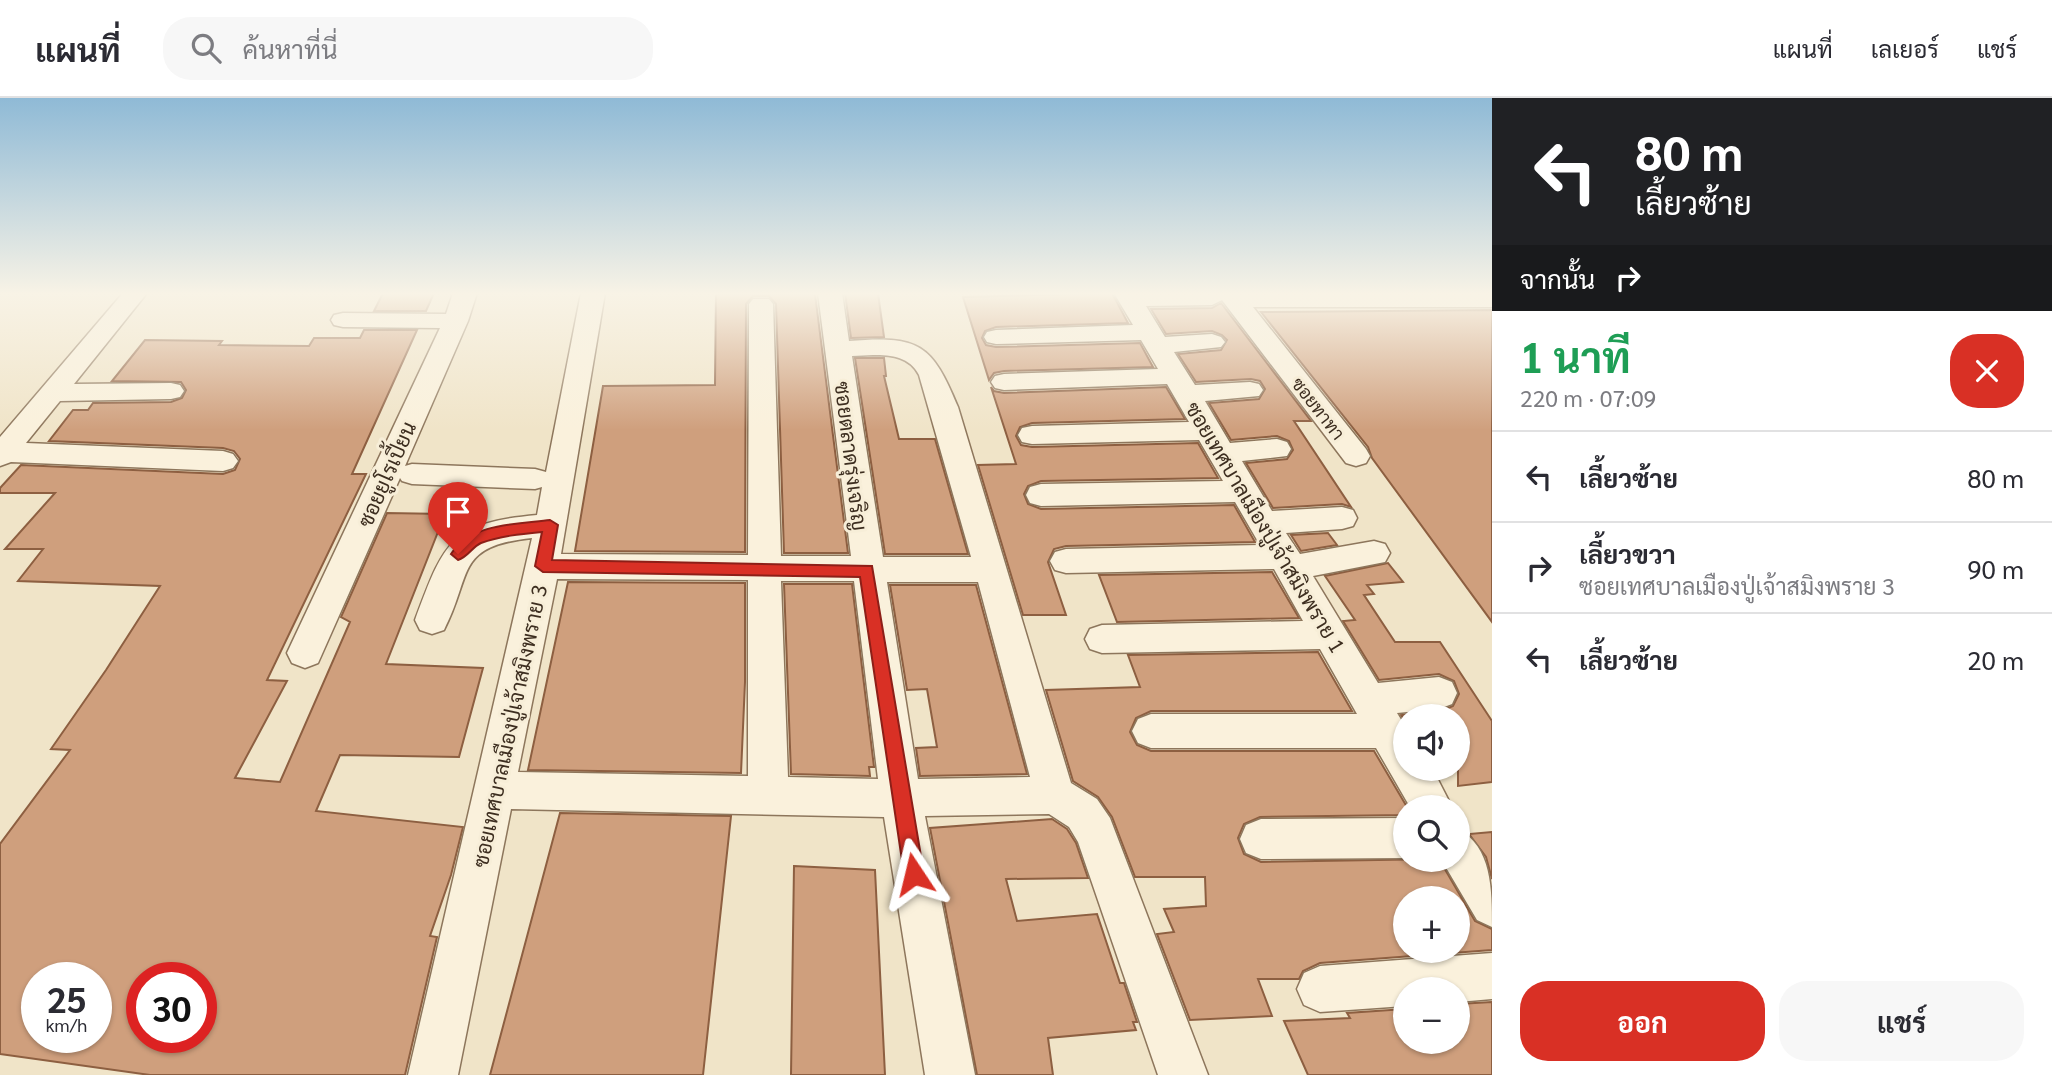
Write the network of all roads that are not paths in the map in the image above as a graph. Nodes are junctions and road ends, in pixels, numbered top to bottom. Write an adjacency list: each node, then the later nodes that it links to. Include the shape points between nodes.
1 (98, 339): 15 (street)
2 (447, 339): 38 (street, ซอยยูโรเปี้ยน)
3 (582, 339): 27 (street, ซอยเทศบาลเมืองปู่เจ้าสมิงพราย 3)
4 (762, 339): 32 (street)
5 (837, 339): 10 (street, ซอยตลาดรุ่งเจริญ)
6 (1122, 339): 7 (street)
7 (1154, 339): 9 (street); 12 (street, ซอยเทศบาลเมืองปู่เจ้าสมิงพราย 1)
8 (1259, 339): 20 (street, ซอยทาทา)
9 (1212, 342)
10 (839, 350): 33 (street, via 896,349 927,366 944,407); 34 (street, ซอยตลาดรุ่งเจริญ)
11 (1004, 382): 12 (street)
12 (1181, 385): 13 (street); 17 (street, ซอยเทศบาลเมืองปู่เจ้าสมิงพราย 1)
13 (1250, 390)
14 (171, 391): 15 (street)
15 (53, 393): 19 (street)
16 (1031, 435): 17 (street)
17 (1216, 442): 18 (street); 23 (street, ซอยเทศบาลเมืองปู่เจ้าสมิงพราย 1)
18 (1277, 449)
19 (2, 454): 21 (street)
20 (1356, 456)
21 (223, 461)
22 (412, 474): 27 (street, via 537,470)
23 (1245, 491): 24 (street); 26 (street, ซอยเทศบาลเมืองปู่เจ้าสมิงพราย 1)
24 (1041, 495)
25 (1342, 518): 26 (street)
26 (1264, 523): 30 (street, ซอยเทศบาลเมืองปู่เจ้าสมิงพราย 1)
27 (538, 527): 31 (street, ซอยเทศบาลเมืองปู่เจ้าสมิงพราย 3); 35 (street, via 472,541 458,554)
28 (1374, 553): 30 (street)
29 (1066, 561): 30 (street)
30 (1288, 562): 36 (street, ซอยเทศบาลเมืองปู่เจ้าสมิงพราย 1)
31 (543, 566): 32 (street); 42 (street, ซอยเทศบาลเมืองปู่เจ้าสมิงพราย 3)
32 (766, 570): 34 (street); 43 (street)
33 (990, 570): 34 (street); 44 (street)
34 (867, 571): 45 (street, ซอยตลาดรุ่งเจริญ)
35 (432, 620)
36 (1331, 635): 37 (street); 40 (street, ซอยเทศบาลเมืองปู่เจ้าสมิงพราย 1)
37 (1102, 639)
38 (305, 653)
39 (1439, 693): 40 (street)
40 (1387, 730): 41 (street)
41 (1151, 731)
42 (495, 790): 43 (street); 52 (street, ซอยเทศบาลเมืองปู่เจ้าสมิงพราย 3)
43 (768, 795): 45 (street)
44 (1055, 795): 45 (street); 54 (street, via 1083,813 1095,832)
45 (901, 798): 53 (street, ซอยตลาดรุ่งเจริญ)
46 (1393, 838): 47 (street)
47 (1261, 839)
48 (1470, 869): 49 (street)
49 (1492, 905)
50 (1492, 976): 51 (street)
51 (1320, 989)
52 (433, 1075)
53 (950, 1075)
54 (1183, 1075)

